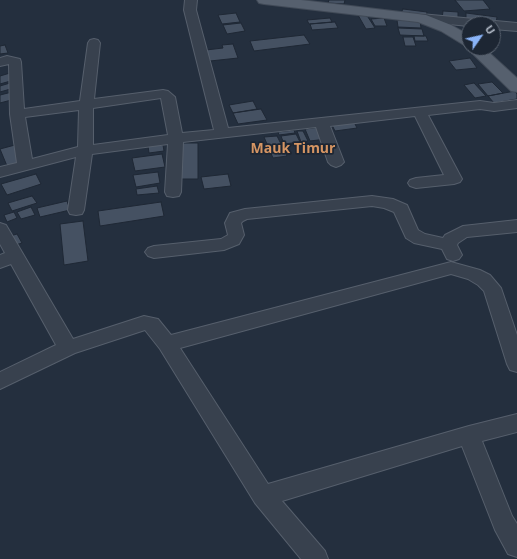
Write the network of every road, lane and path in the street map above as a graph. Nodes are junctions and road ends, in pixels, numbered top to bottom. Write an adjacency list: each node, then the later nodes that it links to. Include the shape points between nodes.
1 (191, 0): 17 (street, via 190,10)
2 (264, 0): 3 (main road)
3 (420, 18): 4 (street); 7 (main road)
4 (461, 22)
5 (501, 25): 6 (street)
6 (517, 27)
7 (461, 37)
8 (94, 43): 13 (street)
9 (484, 56): 11 (main road)
10 (0, 62): 15 (street, via 15,62)
11 (517, 87)
12 (517, 104): 14 (street)
13 (86, 105): 15 (street); 18 (street, via 163,94 168,97); 19 (street)
14 (419, 111): 16 (street); 23 (street, via 454,179)
15 (17, 114): 21 (street)
16 (321, 122): 17 (street); 20 (street)
17 (222, 133): 18 (street)
18 (176, 138): 19 (street); 24 (street)
19 (85, 150): 21 (street); 25 (street)
20 (336, 162)
21 (25, 164): 22 (street)
22 (0, 172)
23 (416, 183)
24 (173, 192)
25 (76, 210)
26 (517, 226): 28 (street, via 463,232 451,239)
27 (0, 228): 30 (street)
28 (448, 245): 29 (street, via 420,239 412,234 401,209 387,203 372,201 245,214 236,217 233,223 236,235 229,242); 31 (street)
29 (154, 252)
30 (8, 259): 33 (street)
31 (458, 269): 32 (street, via 445,269); 34 (street, via 474,274 492,288)
32 (167, 344): 33 (street, via 151,324 144,323); 38 (street)
33 (68, 348): 35 (street)
34 (517, 364)
35 (0, 381)
36 (517, 423): 37 (street)
37 (469, 435): 38 (street); 39 (street, via 503,522)
38 (263, 496): 40 (street)
39 (517, 546)
40 (316, 559)

